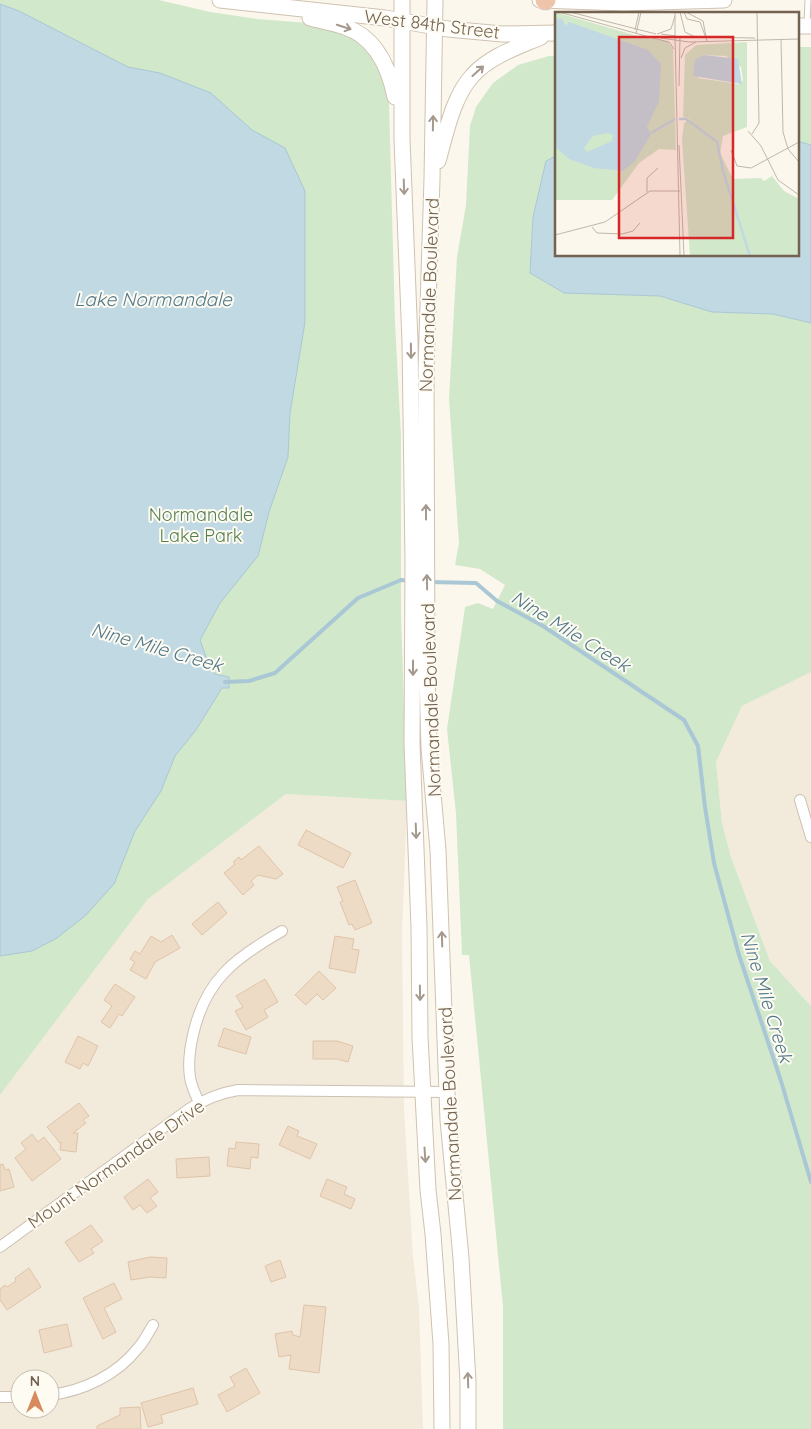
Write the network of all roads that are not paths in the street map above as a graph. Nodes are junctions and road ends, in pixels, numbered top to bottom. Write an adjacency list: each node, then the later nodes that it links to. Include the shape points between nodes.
1 (220, 0): 8 (main road, West 84th Street)
2 (402, 0): 10 (main road, Normandale Boulevard)
3 (435, 0): 11 (main road, Normandale Boulevard)
4 (540, 0): 5 (main road)
5 (545, 0): 9 (main road)
6 (724, 0): 9 (main road)
7 (808, 0): 12 (lane)
8 (246, 4): 10 (main road, West 84th Street); 14 (main road, one-way to 14, via 345,26 365,38 384,60 391,78)
9 (624, 4)
10 (402, 20): 11 (main road, West 84th Street); 14 (main road, Normandale Boulevard)
11 (435, 26): 13 (main road, West 84th Street, via 502,34); 15 (main road, Normandale Boulevard, one-way to 11)
12 (805, 26)
13 (553, 33): 15 (main road, one-way to 13, via 456,104 472,75 501,55)
14 (402, 138): 16 (main road, Normandale Boulevard, one-way to 16)
15 (432, 179): 16 (main road, Normandale Boulevard, one-way to 15)
16 (420, 561): 17 (main road, Normandale Boulevard)
17 (420, 602): 21 (main road, Normandale Boulevard, one-way to 21, via 412,744); 22 (main road, Normandale Boulevard, one-way to 17, via 438,850)
18 (800, 800): 19 (street)
19 (811, 837)
20 (282, 932): 23 (street, via 238,959 217,980 205,999 190,1046 190,1078)
21 (422, 1092): 22 (street, Mount Normandale Drive); 23 (street, Mount Normandale Drive, via 238,1090); 27 (main road, Normandale Boulevard, one-way to 27, via 441,1344)
22 (447, 1092): 28 (main road, Normandale Boulevard, one-way to 22, via 461,1258)
23 (198, 1103): 24 (street, Mount Normandale Drive)
24 (0, 1247)
25 (153, 1325): 26 (street, via 139,1348 122,1365 99,1380)
26 (60, 1393)
27 (442, 1429)
28 (468, 1429)

